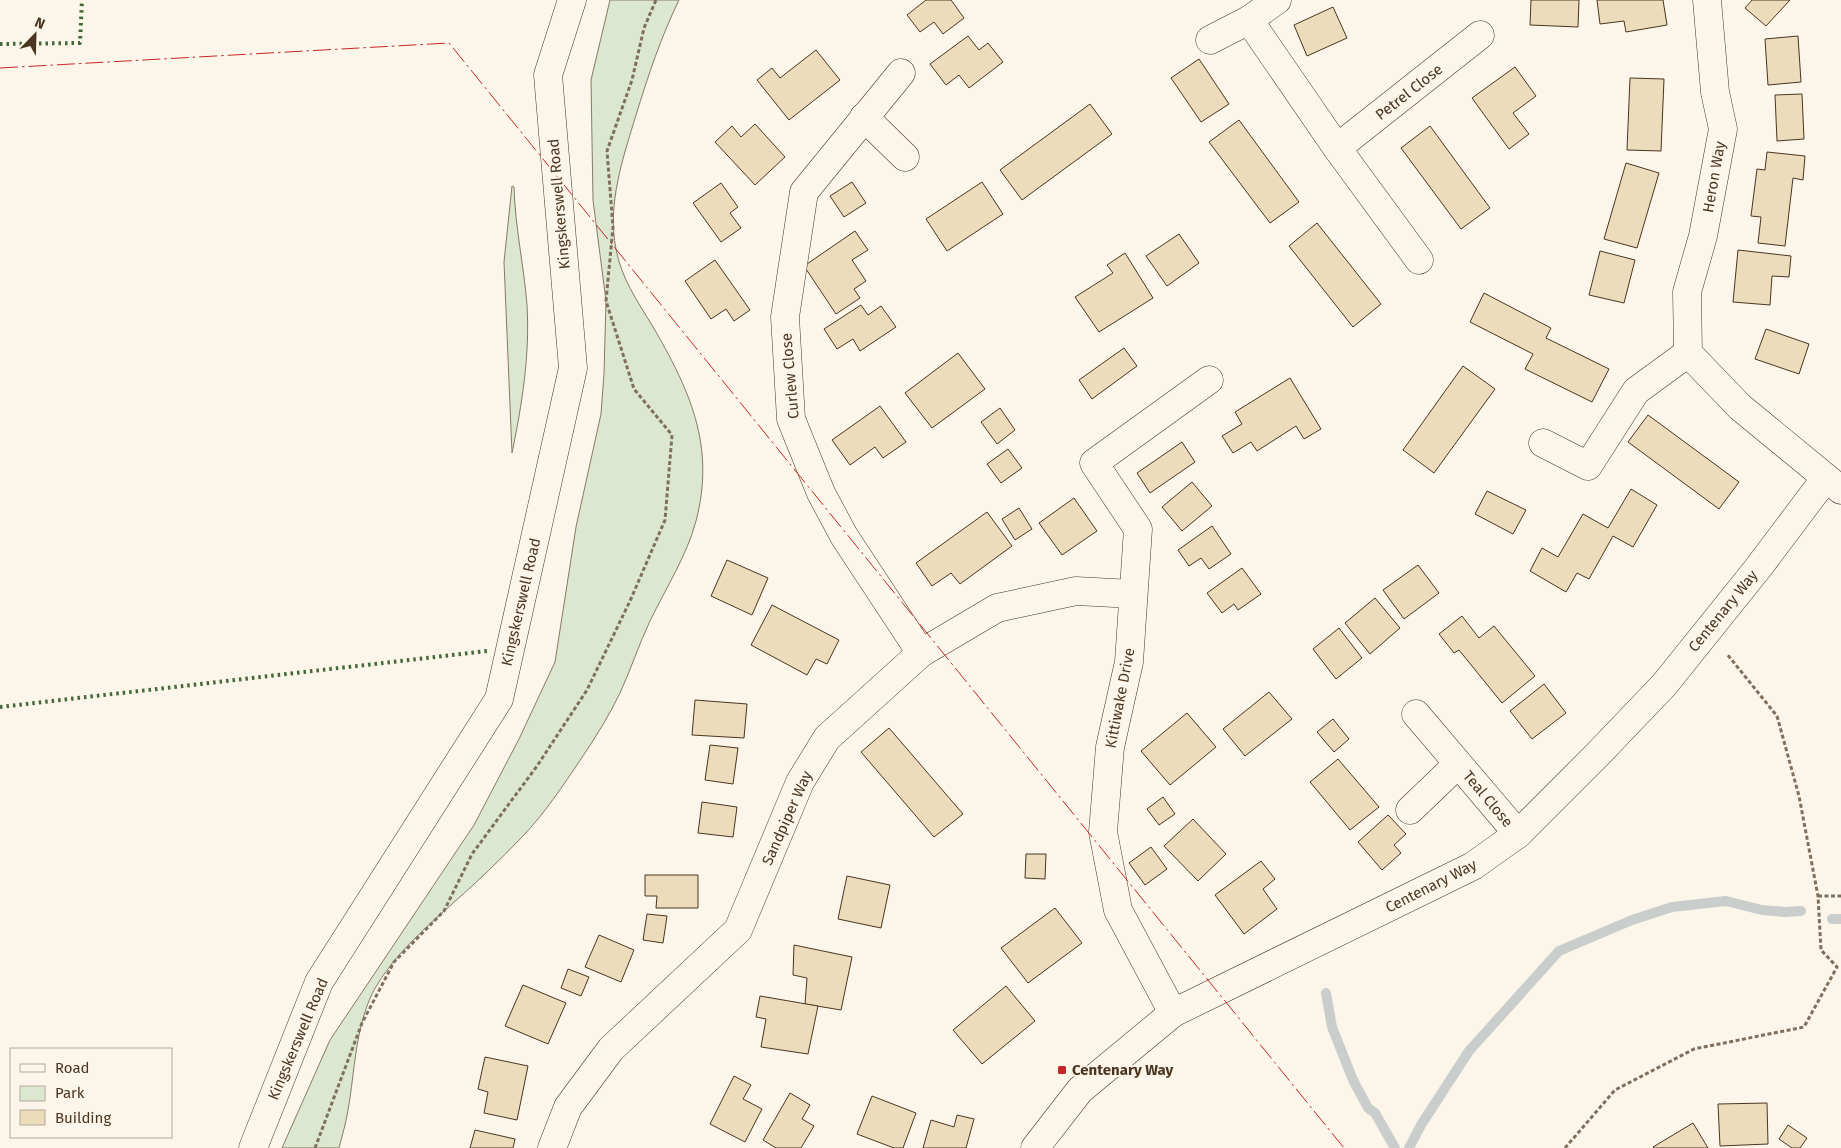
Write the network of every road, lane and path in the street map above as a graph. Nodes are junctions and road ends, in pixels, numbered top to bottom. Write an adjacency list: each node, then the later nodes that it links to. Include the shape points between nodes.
1 (572, 0): 28 (street, Kingskerswell Road, via 548,74 574,368 499,699 319,982)
2 (656, 0): 29 (path, via 644,28 632,80 607,151 613,227 606,301 634,390 672,435 665,520 587,690 537,766 472,854 444,911 394,962 362,1023)
3 (1277, 0): 5 (street)
4 (1707, 0): 13 (street, Heron Way, via 1715,92 1723,128 1703,236 1687,292)
5 (1249, 20): 7 (street); 10 (street)
6 (1480, 35): 10 (street, Petrel Close)
7 (1210, 40)
8 (901, 73): 9 (street, Curlew Close)
9 (864, 117): 11 (street); 19 (street, Curlew Close, via 804,192 785,317 791,419 821,492 844,536)
10 (1337, 148): 12 (street)
11 (905, 157)
12 (1419, 260)
13 (1688, 353): 15 (street, via 1636,391 1588,466); 16 (street, via 1740,408)
14 (1209, 380): 17 (street, Kittiwake Drive, via 1094,463 1138,529)
15 (1544, 442)
16 (1833, 485): 18 (street, Centenary Way)
17 (1133, 594): 19 (street, Sandpiper Way, via 1076,591 997,608); 27 (street, Kittiwake Drive, via 1129,662 1110,747 1103,832 1118,910)
18 (1704, 635): 23 (street, Centenary Way, via 1664,685); 24 (path, via 1730,657 1777,716 1799,796)
19 (921, 653): 30 (street, Sandpiper Way, via 827,738 800,782 738,930 610,1049 568,1107)
20 (1416, 714): 21 (street, Teal Close)
21 (1458, 764): 22 (street, Teal Close); 23 (street, Teal Close)
22 (1410, 810)
23 (1518, 834): 27 (street, Centenary Way, via 1473,866)
24 (1818, 896): 25 (path); 26 (path, via 1821,950)
25 (1841, 896)
26 (1839, 967): 32 (path, via 1804,1027 1694,1049 1615,1090)
27 (1173, 1013): 31 (street, Centenary Way, via 1080,1090)
28 (253, 1148)
29 (315, 1148)
30 (552, 1148)
31 (1035, 1148)
32 (1564, 1148)

